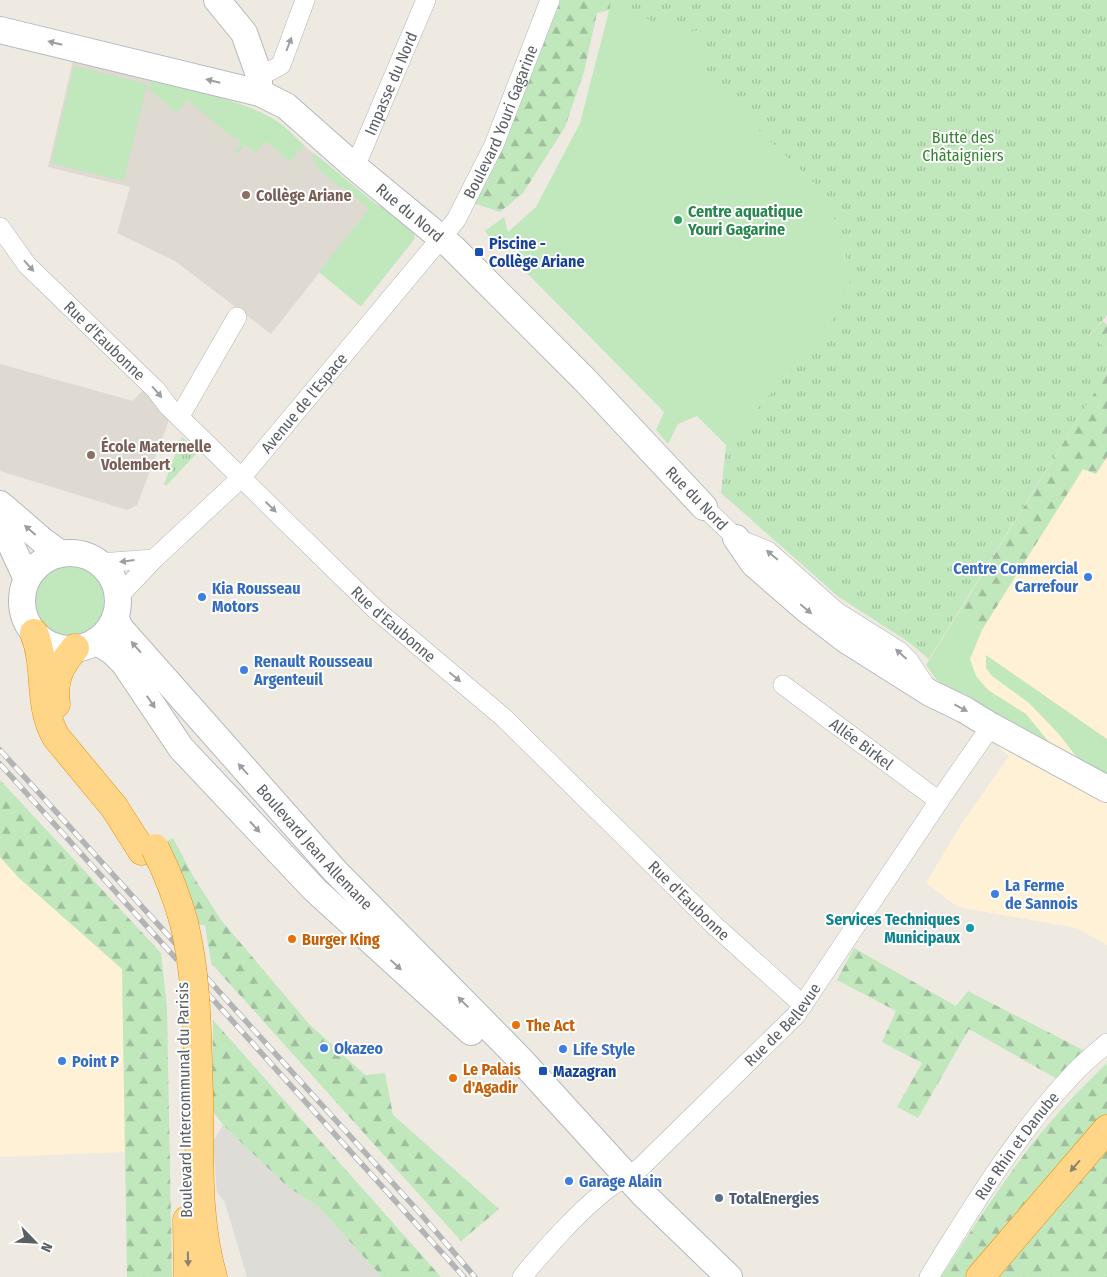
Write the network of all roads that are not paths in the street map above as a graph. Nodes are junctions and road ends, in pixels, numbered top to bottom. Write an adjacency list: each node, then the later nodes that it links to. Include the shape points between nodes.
1 (217, 0): 6 (main road, via 244,33)
2 (305, 0): 6 (street, one-way to 2)
3 (426, 0): 7 (street, Impasse du Nord)
4 (550, 0): 9 (street, Boulevard Youri Gagarine, via 494,145 456,220)
5 (0, 30): 6 (main road, Rue du Nord, one-way to 5)
6 (267, 77): 7 (main road, Rue du Nord, via 286,106)
7 (355, 167): 9 (main road, Rue du Nord)
8 (0, 226): 11 (street, Rue d'Eaubonne, one-way to 11, via 27,265)
9 (441, 238): 12 (street, Avenue de l'Espace); 14 (main road, Rue du Nord, via 585,380)
10 (237, 317): 11 (street)
11 (180, 416): 12 (street, Rue d'Eaubonne)
12 (241, 478): 18 (street, Avenue de l'Espace); 29 (street, Rue d'Eaubonne, one-way to 29, via 376,609 502,717 714,925)
13 (0, 504): 17 (main road, one-way to 13)
14 (704, 507): 16 (street, Rue du Nord)
15 (0, 522): 20 (main road)
16 (736, 538): 25 (main road, Rue du Nord, one-way to 25, via 754,564 826,626 930,692)
17 (61, 554): 19 (main road, via 81,554); 20 (main road, via 45,560)
18 (154, 559): 19 (street, one-way to 19); 21 (street, Avenue de l'Espace)
19 (100, 563): 21 (main road, via 116,590)
20 (27, 579): 22 (main road, via 22,603)
21 (116, 607): 23 (main road, via 104,634); 33 (main road, Boulevard Jean Allemane, one-way to 21, via 520,1059 335,871 120,628)
22 (34, 632): 23 (main road, via 48,644 66,649); 28 (highway, Boulevard Intercommunal du Parisis, via 40,651 43,699 50,726)
23 (85, 645): 28 (highway, Boulevard Intercommunal du Parisis, via 66,658 57,674 56,705 67,730 137,815); 33 (main road, Boulevard Jean Allemane, one-way to 33, via 124,663 181,748 315,890 476,1037)
24 (783, 685): 27 (street, Allée Birkel)
25 (991, 726): 26 (main road, Rue du Nord); 27 (street, Rue de Bellevue)
26 (1107, 790)
27 (939, 801): 29 (street, Rue de Bellevue)
28 (149, 849): 31 (highway, Boulevard Intercommunal du Parisis, bridge, via 168,874 189,949 197,1011)
29 (804, 1005): 33 (street, Rue de Bellevue)
30 (1107, 1043): 34 (street, Rue Rhin et Danube, via 1074,1074 1022,1135)
31 (192, 1097): 35 (highway, Boulevard Intercommunal du Parisis, one-way to 35); 36 (highway, Boulevard Intercommunal du Parisis, via 200,1206)
32 (1107, 1129): 42 (highway, one-way to 42)
33 (623, 1180): 37 (street, Rue de Bellevue, via 607,1190 557,1235); 38 (main road, via 674,1246); 39 (main road, via 650,1201)
34 (940, 1259): 40 (street, Rue Rhin et Danube); 41 (street, Rue Rhin et Danube)
35 (188, 1277)
36 (213, 1277)
37 (522, 1277)
38 (705, 1277)
39 (729, 1277)
40 (929, 1277)
41 (933, 1277)
42 (980, 1277)

